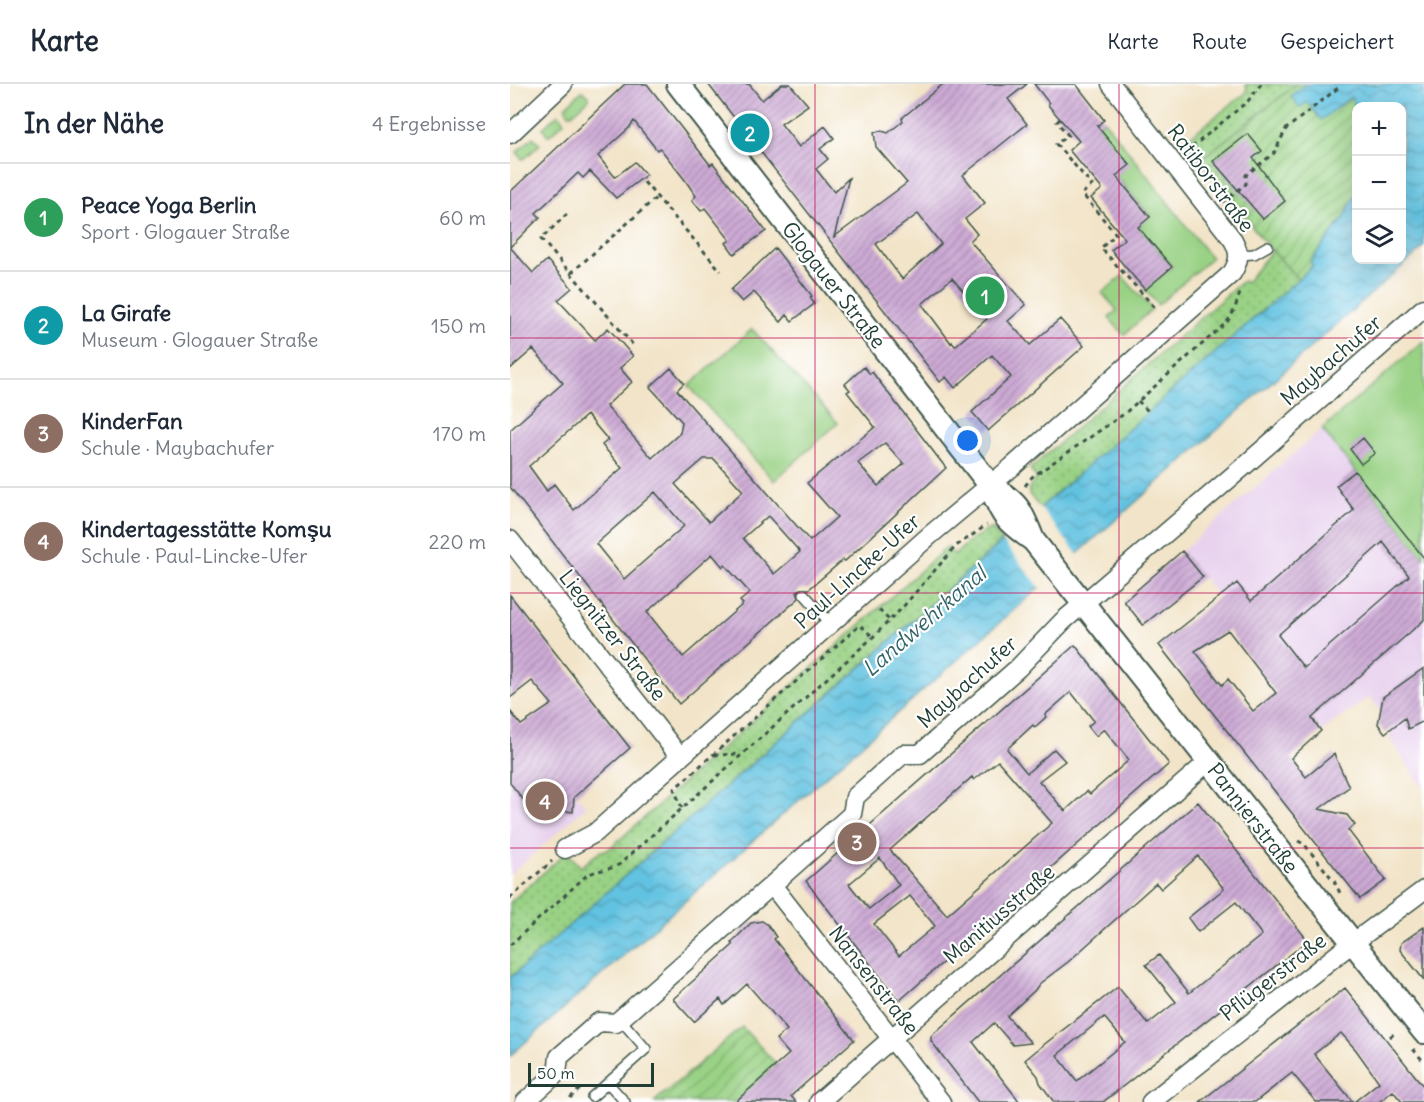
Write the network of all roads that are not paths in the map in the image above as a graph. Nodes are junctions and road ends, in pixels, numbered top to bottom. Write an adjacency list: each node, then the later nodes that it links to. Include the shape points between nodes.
1 (563, 84): 4 (street)
2 (678, 84): 9 (street, Glogauer Straße)
3 (1111, 84): 6 (street, Ratiborstraße, via 1233,240)
4 (510, 134)
5 (1268, 246): 6 (lane, via 1254,254)
6 (1239, 255): 7 (street, Ratiborstraße)
7 (1237, 279): 9 (street, Paul-Lincke-Ufer)
8 (1424, 308): 13 (street, Maybachufer)
9 (990, 485): 11 (street, Glogauer Straße, via 999,510 1013,515); 14 (street, Paul-Lincke-Ufer)
10 (510, 540): 15 (street, Liegnitzer Straße)
11 (1033, 540): 13 (street, Pannierstraße)
12 (804, 594): 14 (lane)
13 (1083, 603): 16 (street, Pannierstraße); 18 (street, Maybachufer, via 920,754 903,754 855,797 852,814)
14 (831, 624): 15 (street, Paul-Lincke-Ufer)
15 (680, 757): 17 (street, Paul-Lincke-Ufer, via 595,833)
16 (1209, 761): 20 (street, Pannierstraße); 23 (street, Manitiusstraße)
17 (565, 849)
18 (772, 885): 21 (street, Maybachufer); 23 (street, Nansenstraße)
19 (1424, 890): 20 (street, Pflügerstraße)
20 (1353, 943): 22 (street, Pannierstraße); 30 (street, Pflügerstraße)
21 (620, 1019): 24 (lane, via 646,1049); 26 (street, Maybachufer, via 616,1023 599,1022 559,1058 557,1073)
22 (1424, 1032)
23 (891, 1038): 28 (street, Manitiusstraße); 29 (street, Nansenstraße)
24 (608, 1083): 25 (lane); 27 (lane)
25 (592, 1097)
26 (525, 1102)
27 (625, 1102)
28 (819, 1102)
29 (941, 1102)
30 (1151, 1102)

